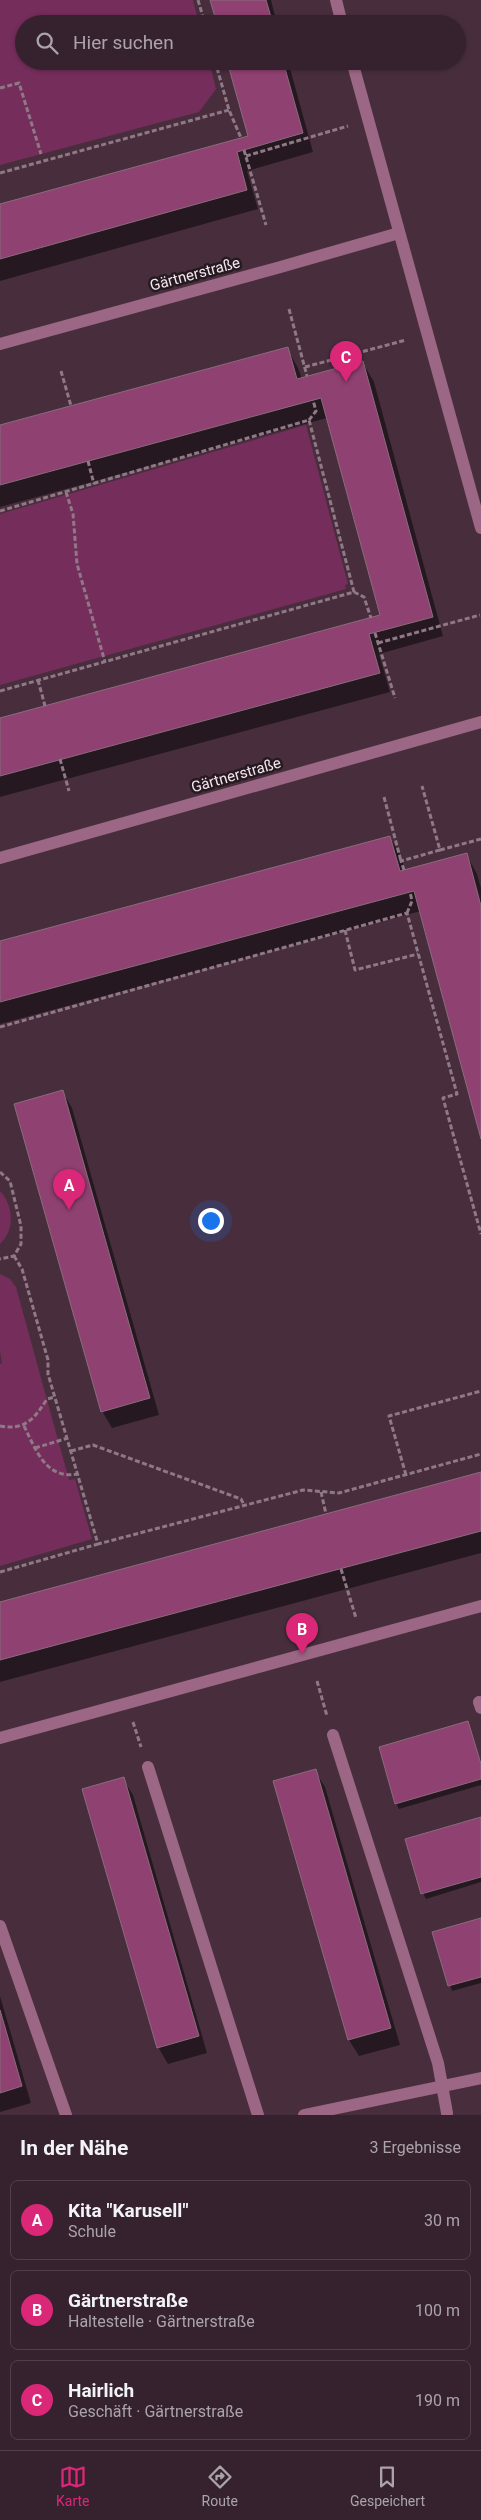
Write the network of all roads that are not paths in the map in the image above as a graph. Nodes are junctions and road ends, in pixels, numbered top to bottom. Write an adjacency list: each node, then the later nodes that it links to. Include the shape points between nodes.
1 (336, 0): 2 (street)
2 (340, 15)
3 (354, 70): 4 (street)
4 (399, 233): 5 (street, Gärtnerstraße); 6 (street)
5 (0, 344)
6 (481, 528)
7 (481, 722): 8 (street, Gärtnerstraße)
8 (0, 858)
9 (481, 1606): 11 (street)
10 (333, 1735): 15 (street)
11 (0, 1738)
12 (148, 1767): 18 (street)
13 (0, 1926): 17 (street)
14 (481, 2078): 15 (street)
15 (443, 2086): 16 (street); 19 (street)
16 (447, 2113)
17 (66, 2115)
18 (258, 2115)
19 (304, 2115)

